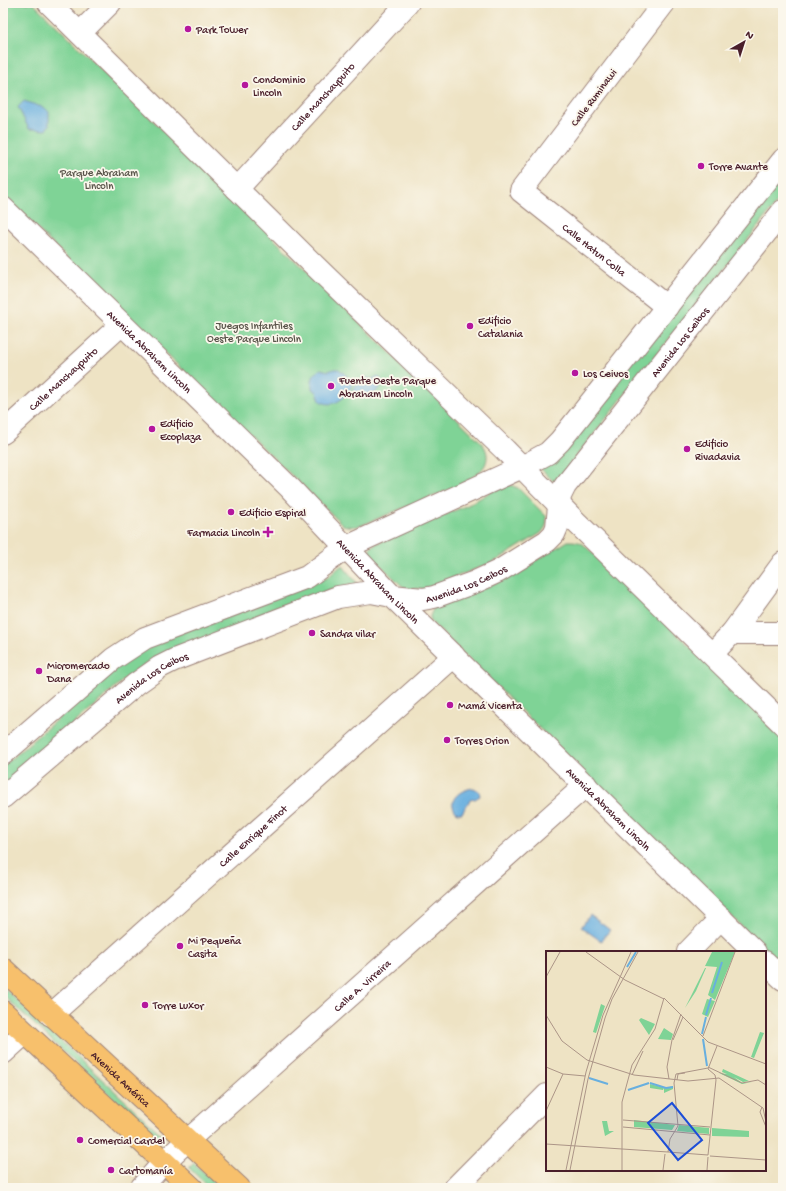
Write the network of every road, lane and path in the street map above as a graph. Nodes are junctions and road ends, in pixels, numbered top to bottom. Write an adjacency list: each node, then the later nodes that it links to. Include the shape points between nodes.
1 (49, 3): 5 (street)
2 (110, 3): 5 (street)
3 (408, 3): 7 (street, Calle Manchaypuito)
4 (664, 3): 8 (street, Calle Ruminawi)
5 (80, 34): 7 (street)
6 (783, 160): 11 (street)
7 (237, 189): 14 (street)
8 (521, 191): 11 (street, Calle Hatun Colla)
9 (3, 208): 12 (street, Avenida Abraham Lincoln)
10 (783, 211): 15 (street, Avenida Los Ceibos, via 564,486)
11 (667, 307): 14 (street, via 560,441 548,453)
12 (122, 324): 13 (street, Calle Manchaypuito); 16 (street, Avenida Abraham Lincoln)
13 (3, 433)
14 (522, 467): 15 (street); 16 (street)
15 (560, 505): 18 (street, Avenida Los Ceibos, via 554,534 498,571 434,597 415,599); 21 (street)
16 (347, 547): 18 (street, Avenida Abraham Lincoln); 24 (street, via 307,577 144,638 113,659)
17 (783, 563): 19 (street)
18 (392, 596): 22 (street, Avenida Abraham Lincoln); 26 (street, Avenida Los Ceibos, via 371,592 338,598 160,667 136,684)
19 (732, 633): 20 (street); 21 (street)
20 (783, 634)
21 (712, 654): 23 (street)
22 (454, 656): 25 (street, Avenida Abraham Lincoln); 34 (street, Calle Enrique Finot)
23 (783, 724)
24 (3, 754)
25 (586, 785): 27 (street, Avenida Abraham Lincoln); 38 (street, Calle A. Virreira)
26 (3, 797)
27 (721, 918): 28 (street); 29 (street, Avenida Abraham Lincoln)
28 (689, 951)
29 (754, 951)
30 (766, 963): 32 (street)
31 (3, 969): 34 (main road, Avenida América)
32 (783, 979)
33 (3, 1012): 35 (main road)
34 (52, 1015): 38 (main road, Avenida América)
35 (26, 1033): 36 (street); 39 (main road)
36 (3, 1053)
37 (546, 1096): 43 (street)
38 (188, 1141): 39 (street, Calle A. Virreira); 42 (main road, Avenida América)
39 (164, 1162): 40 (street, Calle A. Virreira); 41 (main road)
40 (141, 1188)
41 (192, 1188)
42 (239, 1188)
43 (455, 1188)

